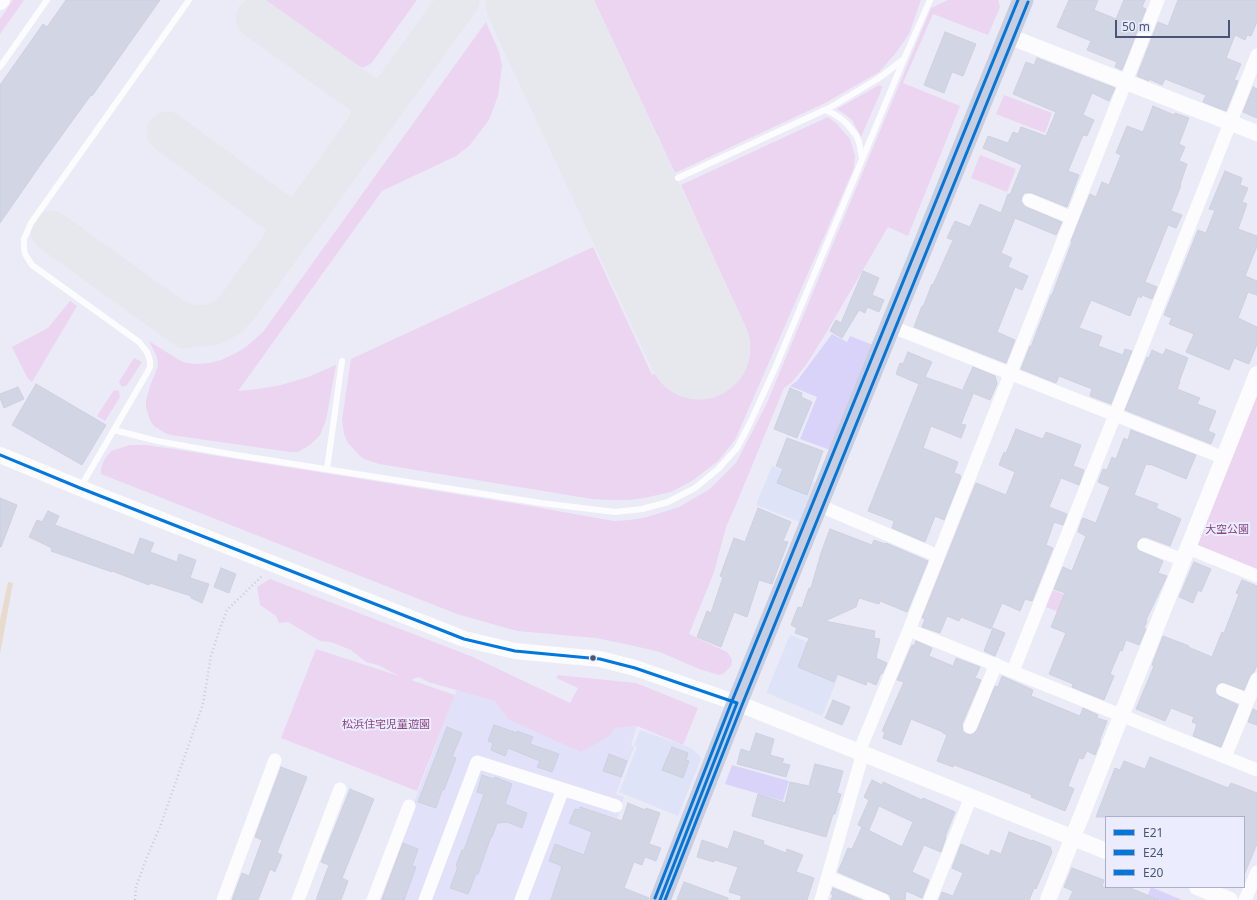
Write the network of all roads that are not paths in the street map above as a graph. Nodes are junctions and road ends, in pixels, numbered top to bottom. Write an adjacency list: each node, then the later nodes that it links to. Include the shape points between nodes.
1 (47, 0): 9 (lane)
2 (189, 0): 23 (lane, via 31,223 24,239 25,254 32,265 139,342 147,352 150,367)
3 (930, 0): 8 (lane)
4 (1022, 0): 6 (highway)
5 (1158, 0): 10 (street)
6 (1008, 36): 10 (street); 18 (highway)
7 (1257, 55): 12 (street)
8 (904, 59): 11 (lane, via 879,78); 14 (lane)
9 (0, 67)
10 (1126, 81): 12 (street); 17 (street)
11 (825, 110): 14 (lane, via 840,118 856,135 862,151); 15 (lane)
12 (1230, 122): 13 (street); 22 (street)
13 (1257, 133)
14 (861, 163): 26 (lane, via 750,423 737,448 718,469 695,488 668,502 642,509 615,512 541,503)
15 (678, 178)
16 (1028, 200): 17 (street)
17 (1072, 218): 20 (street)
18 (890, 326): 20 (street); 28 (highway)
19 (342, 361): 26 (lane)
20 (1010, 374): 22 (street); 31 (street)
21 (1257, 374): 25 (street)
22 (1116, 415): 25 (street); 35 (street)
23 (114, 430): 26 (lane, via 157,441); 27 (lane)
24 (0, 455): 27 (street)
25 (1224, 458): 30 (street)
26 (328, 469)
27 (80, 488): 39 (street, via 464,639 515,651 600,659 635,668)
28 (818, 505): 31 (street); 39 (highway)
29 (1144, 545): 30 (street)
30 (1185, 554): 32 (street); 40 (street)
31 (938, 556): 33 (street)
32 (1257, 576)
33 (909, 630): 34 (street); 42 (street)
34 (996, 664): 35 (street); 41 (street)
35 (1013, 671): 40 (street)
36 (1257, 679): 38 (street)
37 (1223, 690): 38 (street)
38 (1248, 700): 43 (street)
39 (737, 704): 42 (street); 62 (highway)
40 (1121, 715): 43 (street); 51 (street)
41 (970, 726)
42 (861, 753): 48 (street); 54 (street)
43 (1225, 757): 45 (street)
44 (275, 760): 57 (street)
45 (1257, 770)
46 (340, 789): 58 (street)
47 (563, 789): 50 (street); 60 (street, via 477,762); 61 (street)
48 (971, 797): 51 (street); 64 (street)
49 (409, 806): 59 (street)
50 (616, 806)
51 (1073, 837): 52 (street); 65 (street)
52 (1105, 850)
53 (1257, 872): 67 (street)
54 (828, 877): 56 (street); 63 (street)
55 (1200, 888): 66 (street)
56 (877, 899)
57 (223, 900)
58 (298, 900)
59 (373, 900)
60 (425, 900)
61 (521, 900)
62 (660, 900)
63 (821, 900)
64 (930, 900)
65 (1048, 900)
66 (1230, 900)
67 (1245, 900)

